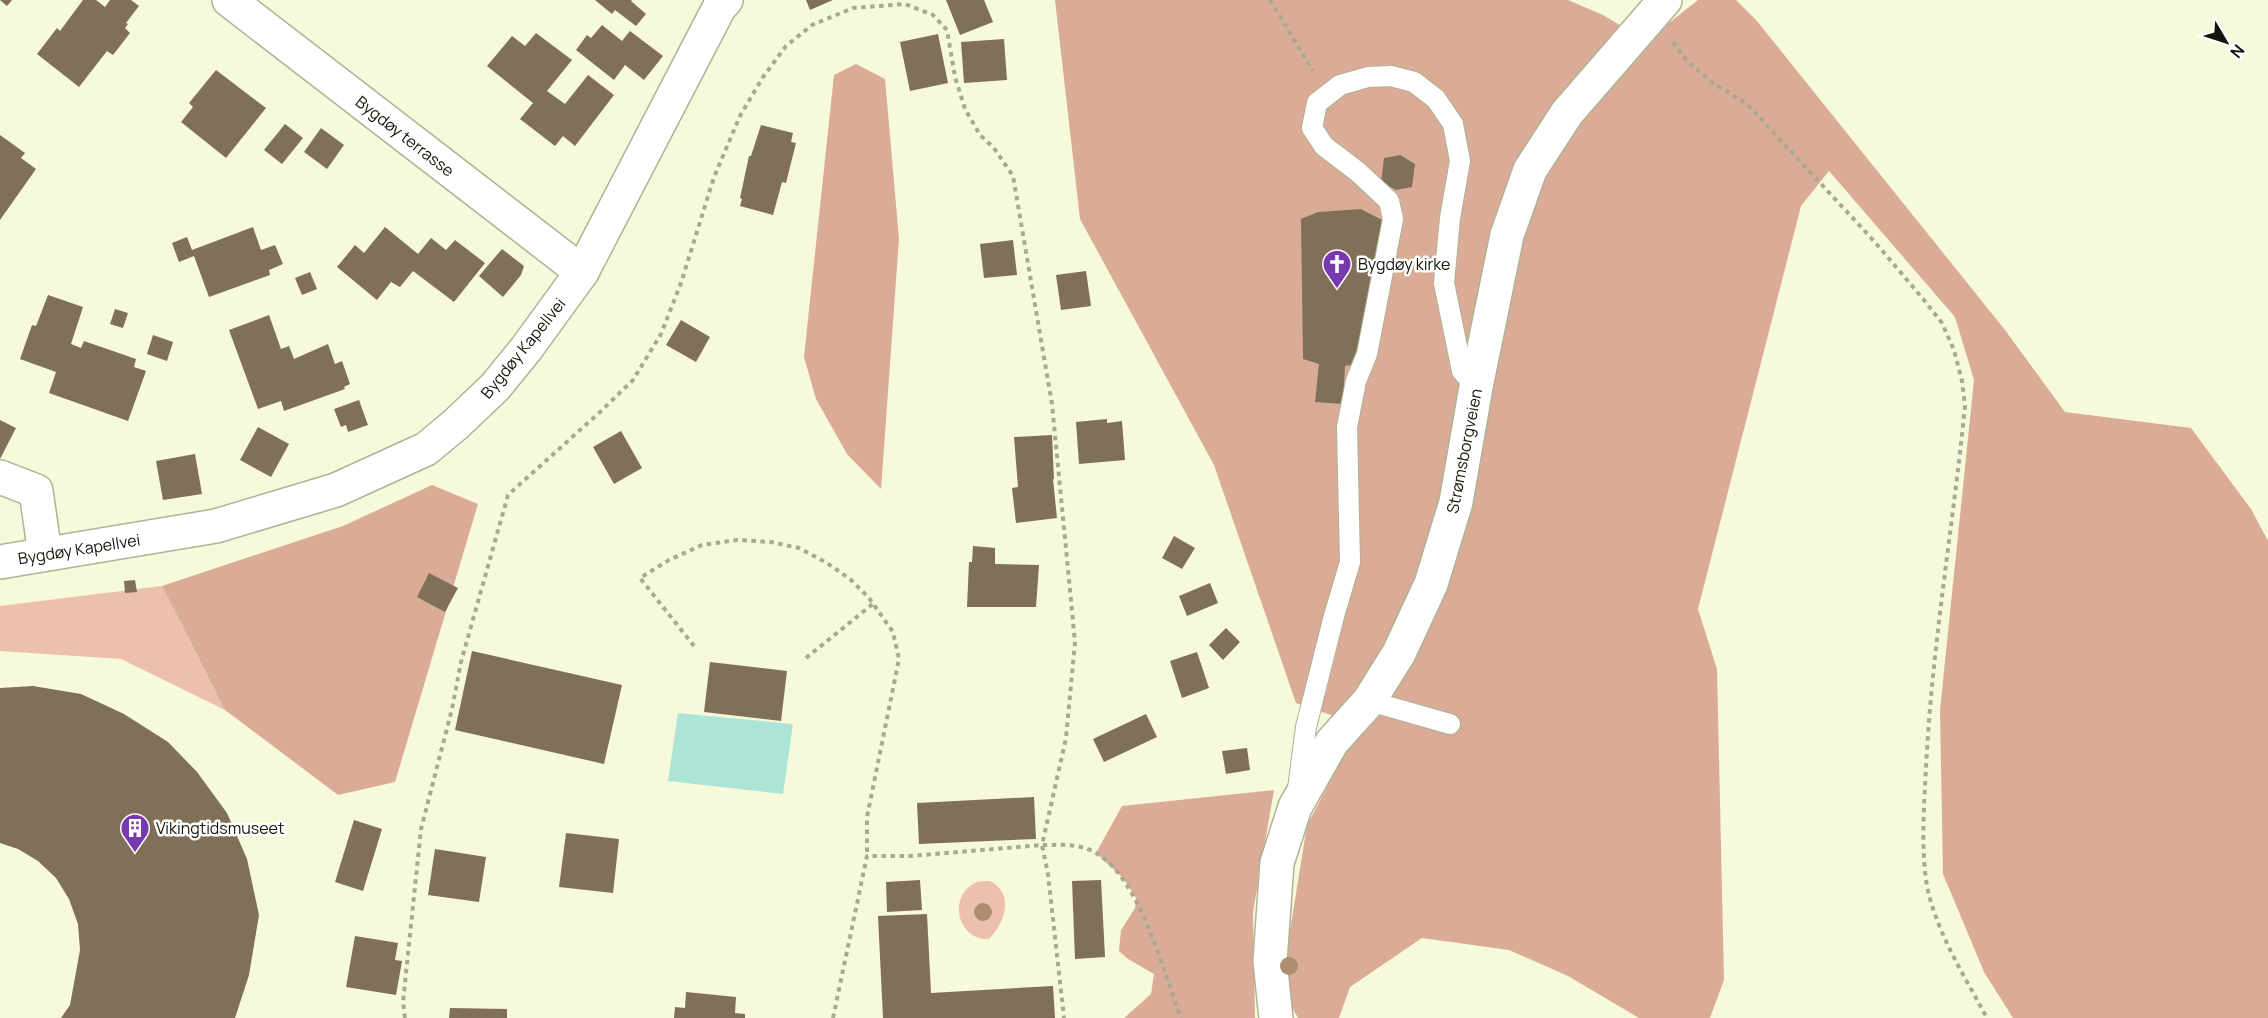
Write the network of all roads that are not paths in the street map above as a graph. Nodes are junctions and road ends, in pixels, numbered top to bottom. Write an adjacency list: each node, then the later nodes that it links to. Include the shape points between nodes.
1 (229, 0): 4 (street, Bygdøy terrasse)
2 (726, 0): 4 (street, Bygdøy Kapellvei)
3 (1659, 7): 5 (street, Strømsborgveien, via 1567,113 1530,170 1507,235)
4 (582, 272): 7 (street, Bygdøy Kapellvei, via 495,387 426,449 336,490 216,526)
5 (1476, 387): 9 (street, Strømsborgveien, via 1456,502 1431,584 1400,653); 11 (lane, via 1462,371 1444,283 1449,218 1460,161 1453,124 1436,99 1414,82 1391,76 1368,77 1340,85 1317,104 1312,128 1324,146 1389,201 1393,219 1367,354 1356,381 1347,427 1350,562 1306,727)
6 (0, 477): 7 (street, via 36,491)
7 (45, 554): 8 (street, Bygdøy Kapellvei)
8 (0, 562)
9 (1369, 701): 10 (lane); 11 (street, Strømsborgveien, via 1332,742)
10 (1450, 724)
11 (1295, 807): 12 (street, Strømsborgveien, via 1277,862 1270,961)
12 (1276, 1018)

